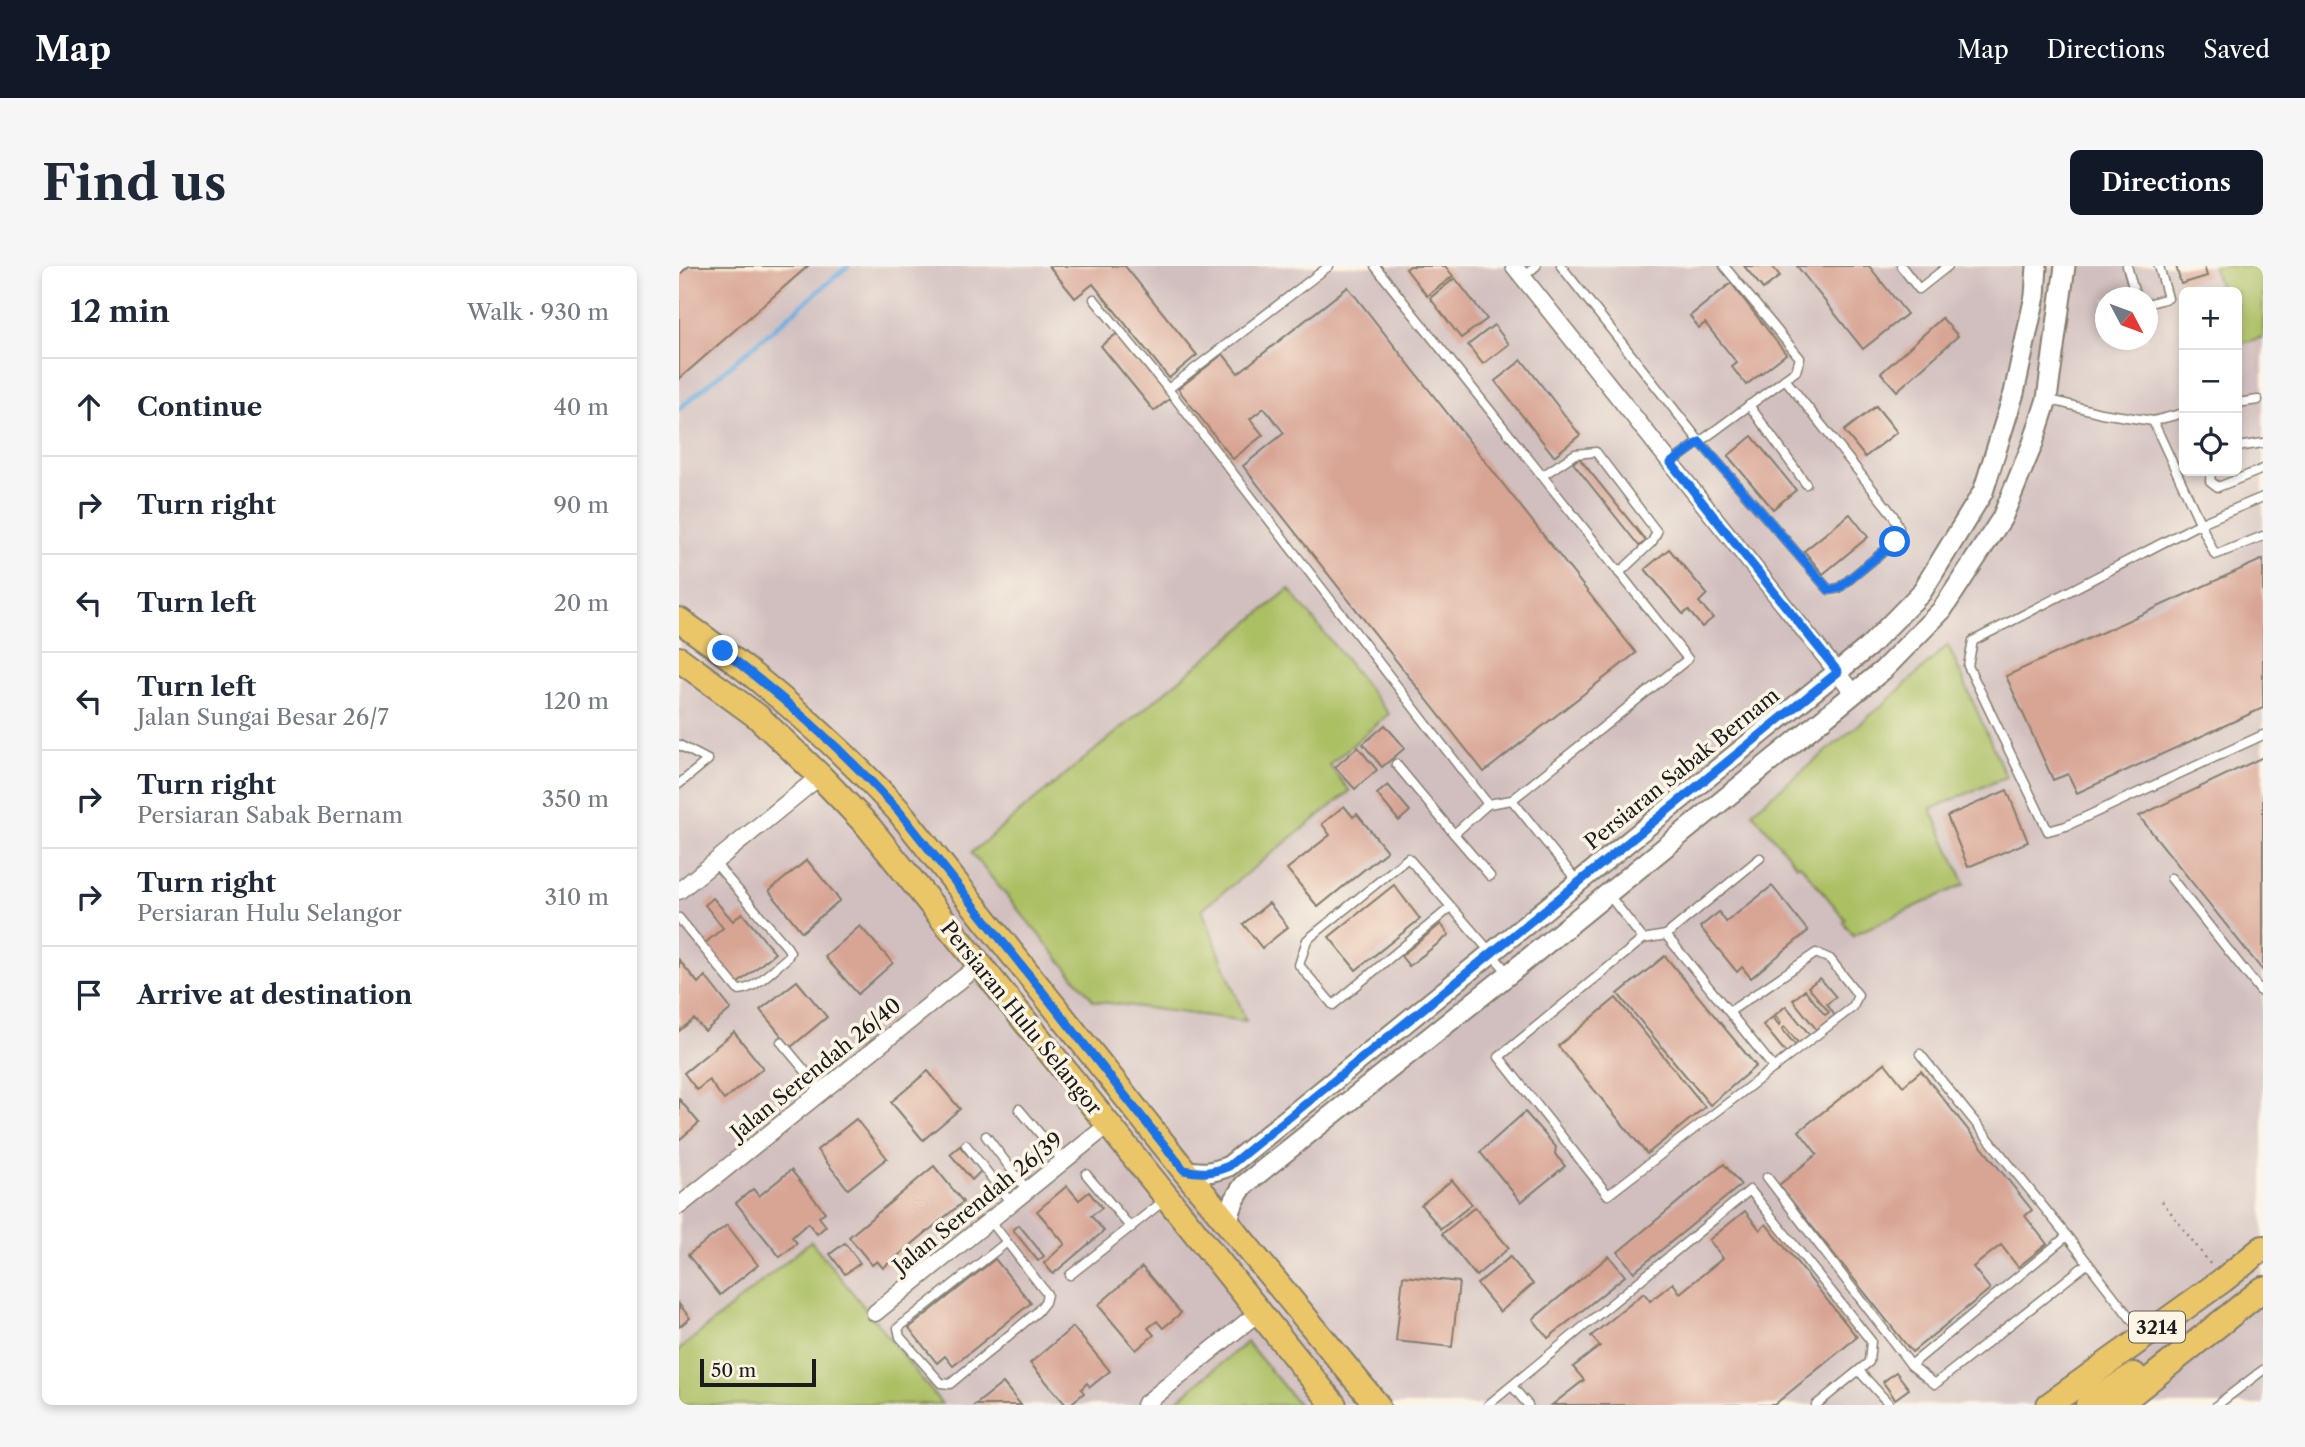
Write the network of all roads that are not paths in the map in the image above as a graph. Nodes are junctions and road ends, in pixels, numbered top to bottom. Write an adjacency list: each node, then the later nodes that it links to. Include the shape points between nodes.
1 (1329, 266): 17 (lane)
2 (1374, 266): 30 (lane)
3 (1536, 266): 12 (lane)
4 (1561, 266): 25 (lane)
5 (1724, 266): 16 (lane, via 1800,358 1796,371)
6 (1901, 266): 7 (lane, via 1919,289)
7 (1948, 266)
8 (2037, 266): 18 (street, Persiaran Sabak Bernam)
9 (2065, 266): 19 (street)
10 (2127, 266): 13 (lane)
11 (2159, 266): 15 (lane, via 2168,298)
12 (1518, 271): 28 (street)
13 (2133, 287)
14 (1094, 299): 17 (lane)
15 (2158, 301)
16 (1785, 379): 22 (lane); 25 (lane, via 1899,528 1895,542 1839,588 1829,590)
17 (1168, 389): 47 (lane)
18 (2014, 393): 19 (street); 39 (street, Persiaran Sabak Bernam, via 1983,492 1921,593)
19 (2047, 399): 24 (lane); 40 (street, via 2002,518 1942,610)
20 (2258, 400): 21 (lane)
21 (2242, 402)
22 (1749, 405): 25 (lane); 32 (lane)
23 (2179, 414): 24 (lane)
24 (2154, 421): 34 (lane)
25 (1700, 442): 28 (lane)
26 (2263, 443): 27 (lane)
27 (2242, 446)
28 (1671, 463): 39 (street)
29 (2263, 469): 31 (lane, via 2218,486)
30 (1542, 476): 36 (lane); 36 (lane, via 1575,454 1596,452 1657,532)
31 (2210, 476)
32 (1806, 484)
33 (2263, 497): 34 (lane)
34 (2201, 523): 35 (lane, via 2215,555); 41 (lane, via 1973,641 1968,666 2048,831)
35 (2263, 536)
36 (1619, 573): 46 (lane, via 1688,659)
37 (679, 620): 74 (main road, Persiaran Hulu Selangor, via 776,692 851,759 898,810)
38 (679, 659): 44 (main road, Persiaran Hulu Selangor, via 757,716)
39 (1838, 672): 40 (street); 53 (street, Persiaran Sabak Bernam)
40 (1854, 693): 55 (street)
41 (2263, 735)
42 (679, 745): 45 (lane, via 708,760)
43 (1397, 764): 48 (lane)
44 (820, 776): 50 (street); 61 (main road, Persiaran Hulu Selangor, via 868,827)
45 (679, 784)
46 (1512, 800): 47 (lane); 53 (lane)
47 (1488, 804): 48 (lane)
48 (1454, 834): 51 (lane)
49 (1760, 859): 58 (lane)
50 (714, 862): 54 (street); 57 (lane, via 787,947 787,958 753,985 738,990)
51 (1490, 876)
52 (2171, 878): 63 (lane)
53 (1579, 883): 60 (street, Persiaran Sabak Bernam)
54 (679, 891)
55 (1608, 894): 59 (lane); 62 (street)
56 (1451, 907): 56 (lane, via 1408,858 1307,940 1299,965 1333,1005); 60 (lane)
57 (679, 918)
58 (1666, 935): 59 (lane); 64 (lane)
59 (1643, 939): 67 (lane, via 1499,1058 1608,1195)
60 (1492, 954): 62 (lane); 74 (street, Persiaran Sabak Bernam, via 1229,1166 1213,1173)
61 (978, 966): 68 (street, Jalan Serendah 26/40); 70 (main road, Persiaran Hulu Selangor)
62 (1510, 974): 82 (street, via 1244,1185 1229,1210)
63 (2263, 994)
64 (1729, 1012): 67 (lane); 67 (lane, via 1816,953 1830,959 1858,995 1853,1007)
65 (781, 1042): 68 (lane)
66 (1920, 1054): 84 (lane)
67 (1774, 1068)
68 (822, 1091): 80 (street, Jalan Serendah 26/40)
69 (1019, 1109): 73 (lane)
70 (1108, 1125): 73 (street, Jalan Serendah 26/39); 78 (main road, Persiaran Hulu Selangor)
71 (986, 1136): 77 (lane)
72 (966, 1145): 79 (lane)
73 (1063, 1161): 77 (street, Jalan Serendah 26/39)
74 (1184, 1170): 82 (main road, Persiaran Hulu Selangor)
75 (1086, 1174): 83 (lane)
76 (1767, 1177): 94 (lane)
77 (1027, 1190): 79 (street, Jalan Serendah 26/39)
78 (1166, 1199): 83 (lane); 90 (main road, Persiaran Hulu Selangor)
79 (1011, 1203): 81 (street, Jalan Serendah 26/39)
80 (679, 1206)
81 (990, 1220): 85 (lane); 91 (street, Jalan Serendah 26/39)
82 (1229, 1225): 100 (main road, Persiaran Hulu Selangor)
83 (1131, 1228): 88 (lane)
84 (2067, 1236): 87 (lane); 94 (lane)
85 (1007, 1242): 85 (lane, via 1047,1294 1045,1302 950,1384 941,1383 900,1337 898,1328)
86 (2263, 1248): 93 (main road, 3214)
87 (2088, 1263): 93 (lane); 94 (lane, via 1935,1384)
88 (1070, 1275)
89 (2263, 1289): 92 (main road, 3214)
90 (1259, 1311): 98 (street); 99 (main road, Persiaran Hulu Selangor)
91 (874, 1313)
92 (2218, 1324): 106 (main road); 107 (main road, 3214)
93 (2144, 1336): 105 (main road, 3214)
94 (1911, 1365)
95 (2263, 1370): 108 (lane)
96 (1859, 1371): 97 (lane, via 1869,1362 1871,1341 1750,1190); 103 (lane); 104 (lane)
97 (1512, 1386): 101 (lane); 102 (lane)
98 (1144, 1405)
99 (1334, 1405)
100 (1377, 1405)
101 (1488, 1405)
102 (1528, 1405)
103 (1815, 1405)
104 (1890, 1405)
105 (2049, 1405)
106 (2088, 1405)
107 (2118, 1405)
108 (2217, 1405)

